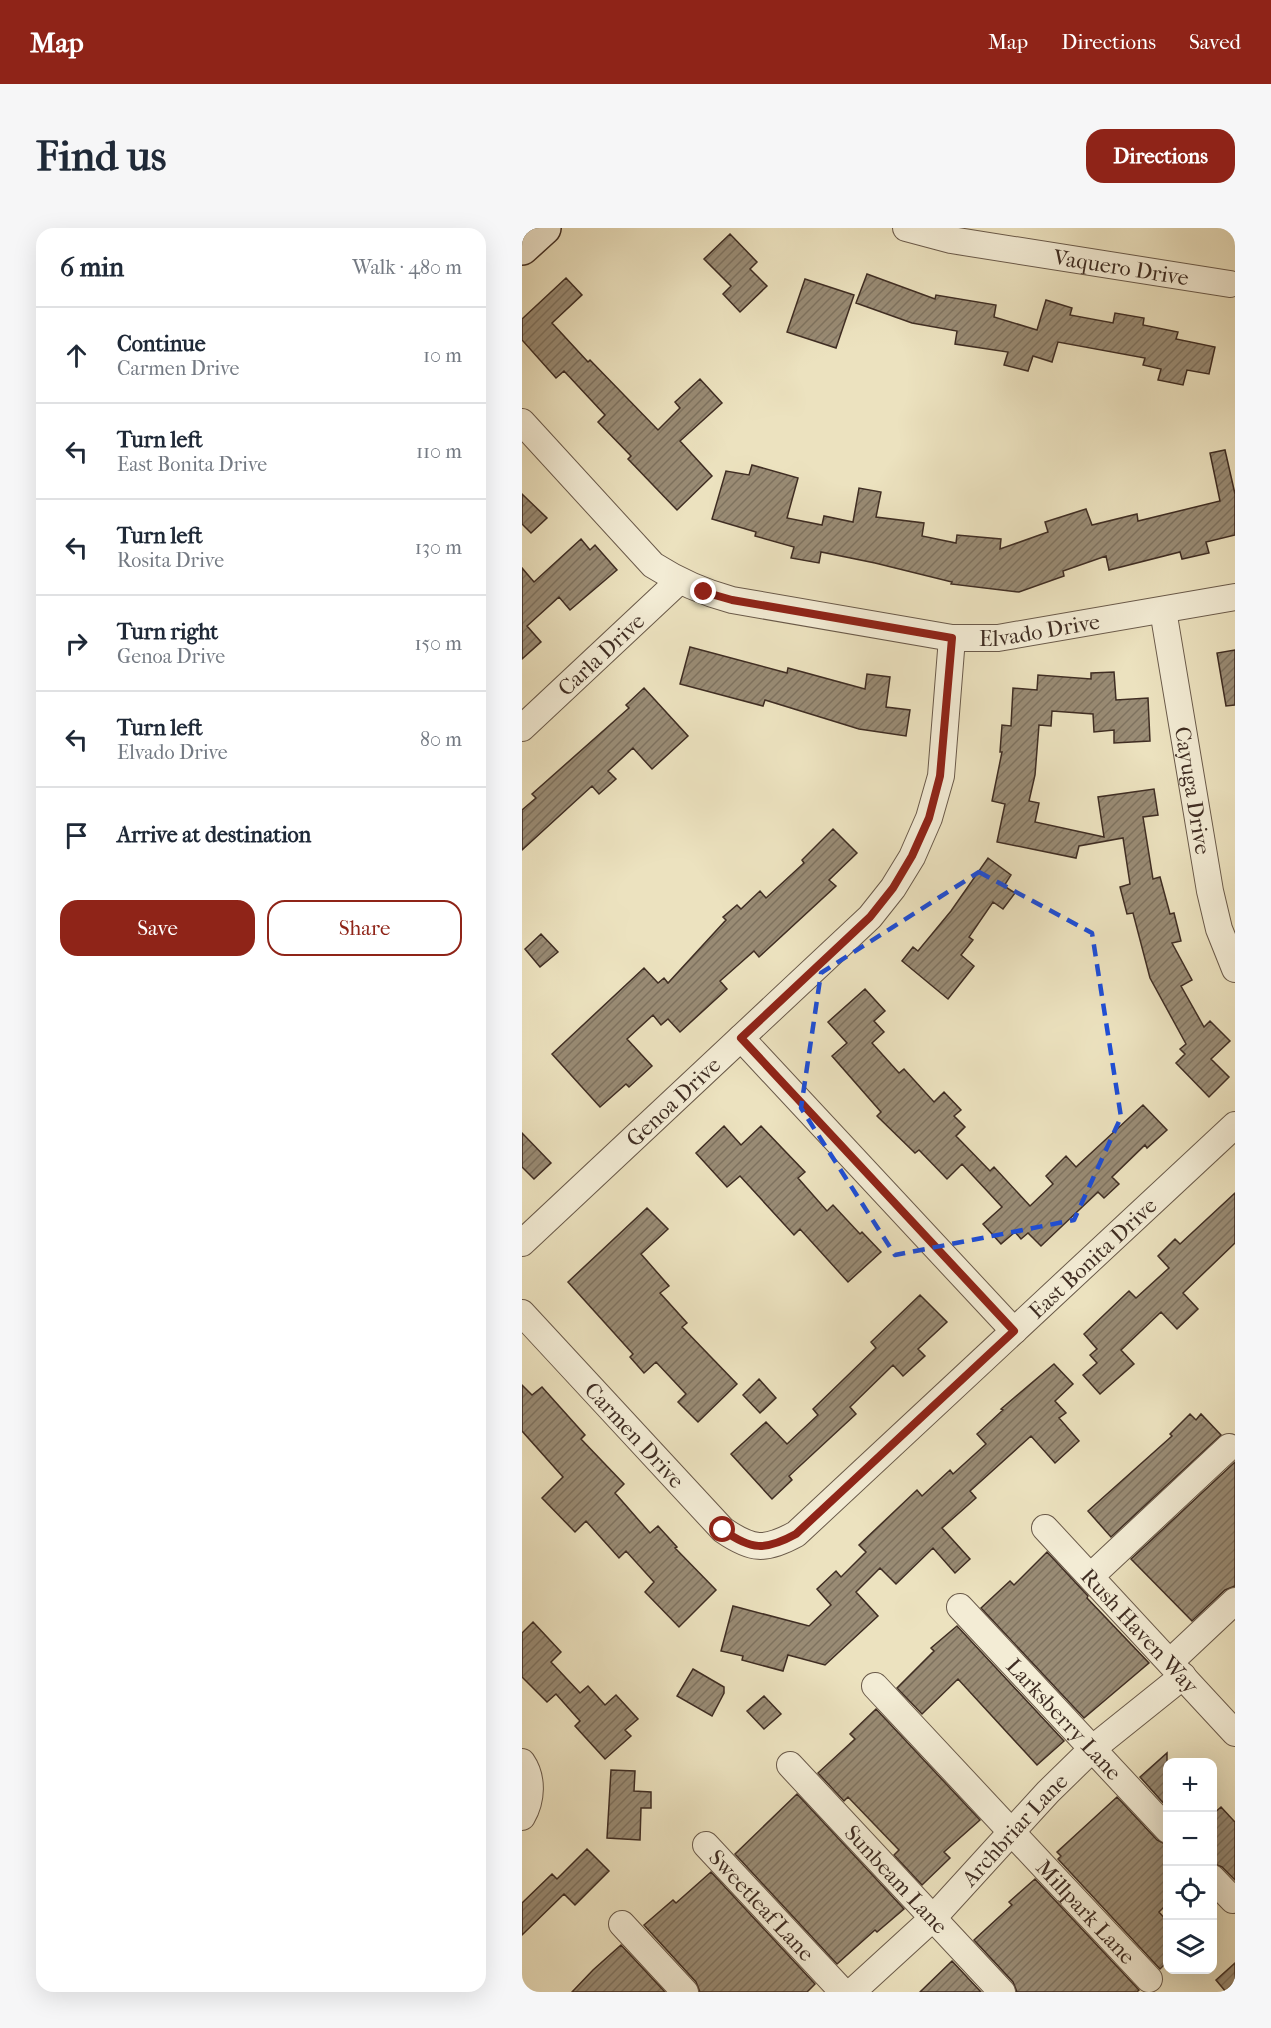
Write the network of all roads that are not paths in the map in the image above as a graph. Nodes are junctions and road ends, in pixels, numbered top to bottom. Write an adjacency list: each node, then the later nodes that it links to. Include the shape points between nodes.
1 (544, 228): 3 (main road)
2 (906, 228): 4 (street, Vaquero Drive, via 951,240)
3 (522, 248)
4 (1230, 284)
5 (522, 422): 6 (street, Elvado Drive, via 653,565)
6 (679, 581): 9 (street, Elvado Drive, via 732,600); 10 (street, Carla Drive)
7 (1235, 597): 8 (street, Elvado Drive)
8 (1162, 609): 9 (street, Elvado Drive, via 998,638); 11 (street, Cayuga Drive, via 1210,891 1219,929)
9 (952, 638): 12 (street, Genoa Drive, via 940,776 929,818 912,856 870,917)
10 (522, 728)
11 (1235, 969)
12 (741, 1038): 14 (street, Genoa Drive); 16 (street)
13 (1235, 1125): 16 (street, East Bonita Drive)
14 (522, 1243)
15 (522, 1313): 19 (street, Carmen Drive, via 723,1530 740,1542)
16 (1014, 1331): 19 (street, East Bonita Drive, via 796,1534 777,1545)
17 (1229, 1447): 20 (street)
18 (1045, 1528): 20 (street, Rush Haven Way)
19 (757, 1546)
20 (1091, 1576): 23 (street, Rush Haven Way)
21 (1235, 1601): 23 (street, Archbriar Lane)
22 (960, 1607): 26 (street, Larksberry Lane)
23 (1176, 1669): 25 (street, Rush Haven Way); 26 (street, Archbriar Lane)
24 (875, 1686): 31 (street, Millpark Lane)
25 (1232, 1725)
26 (1092, 1749): 30 (street, Larksberry Lane); 31 (street, Archbriar Lane)
27 (522, 1762): 29 (street, via 530,1783 528,1807)
28 (790, 1765): 35 (street, Sunbeam Lane)
29 (522, 1817)
30 (1163, 1826)
31 (1011, 1832): 35 (street, Archbriar Lane); 37 (street, Millpark Lane)
32 (706, 1845): 39 (street, Sweetleaf Lane)
33 (1217, 1883): 34 (street)
34 (1233, 1900)
35 (933, 1918): 40 (street, Archbriar Lane); 41 (street, Sunbeam Lane)
36 (621, 1924): 38 (street)
37 (1149, 1979)
38 (685, 1992)
39 (843, 1992)
40 (852, 1992)
41 (1002, 1992)

